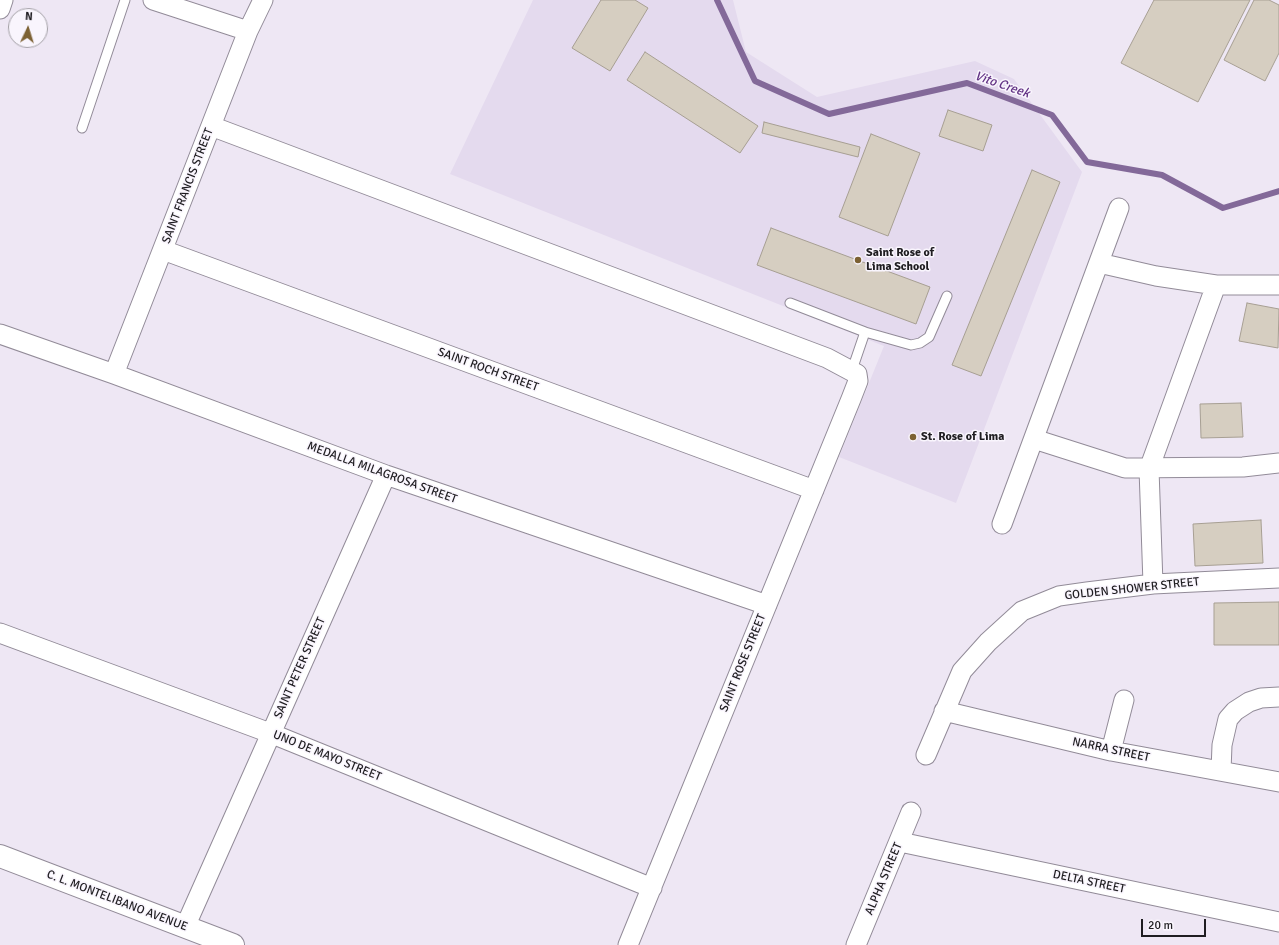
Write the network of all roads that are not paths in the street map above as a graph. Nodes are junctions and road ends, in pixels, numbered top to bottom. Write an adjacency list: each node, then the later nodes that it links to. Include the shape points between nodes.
1 (3, 0): 5 (street)
2 (125, 0): 8 (lane)
3 (153, 0): 6 (street)
4 (263, 0): 6 (street, SAINT FRANCIS STREET)
5 (0, 9)
6 (248, 31): 7 (street, SAINT FRANCIS STREET)
7 (211, 126): 10 (street, SAINT FRANCIS STREET); 19 (street, via 827,358)
8 (82, 128)
9 (1119, 208): 11 (street)
10 (163, 250): 18 (street, SAINT FRANCIS STREET); 24 (street, SAINT ROCH STREET)
11 (1099, 263): 12 (street, via 1156,276); 20 (street)
12 (1216, 285): 13 (street); 22 (street)
13 (1279, 285)
14 (947, 296): 16 (lane, via 929,337 920,343 911,345)
15 (790, 303): 16 (lane)
16 (865, 332): 19 (lane)
17 (0, 334): 18 (street, MEDALLA MILAGROSA STREET)
18 (114, 374): 23 (street, MEDALLA MILAGROSA STREET)
19 (855, 375): 24 (street, SAINT ROSE STREET)
20 (1034, 438): 22 (street, via 1125,468); 25 (street)
21 (1279, 463): 22 (street, via 1243,467)
22 (1149, 469): 27 (street)
23 (386, 475): 28 (street, MEDALLA MILAGROSA STREET); 33 (street, SAINT PETER STREET)
24 (814, 490): 28 (street, SAINT ROSE STREET)
25 (1002, 524)
26 (1279, 578): 27 (street, GOLDEN SHOWER STREET)
27 (1153, 584): 32 (street, GOLDEN SHOWER STREET, via 1059,596 1022,611 988,642 962,671)
28 (767, 605): 41 (street, SAINT ROSE STREET)
29 (0, 633): 33 (street, UNO DE MAYO STREET)
30 (1279, 697): 36 (street, via 1249,702 1228,719 1222,745)
31 (1124, 700): 34 (street)
32 (944, 711): 34 (street, NARRA STREET); 35 (street)
33 (270, 734): 41 (street, UNO DE MAYO STREET); 43 (street, SAINT PETER STREET)
34 (1111, 751): 36 (street, NARRA STREET)
35 (926, 755)
36 (1221, 771): 37 (street, NARRA STREET)
37 (1279, 782)
38 (911, 812): 39 (street, ALPHA STREET)
39 (900, 842): 42 (street, DELTA STREET); 46 (street, ALPHA STREET)
40 (0, 856): 43 (street, C. L. MONTELIBANO AVENUE)
41 (652, 888): 45 (street, SAINT ROSE STREET)
42 (1279, 922)
43 (182, 936): 44 (street, C. L. MONTELIBANO AVENUE)
44 (233, 945)
45 (628, 945)
46 (856, 945)

